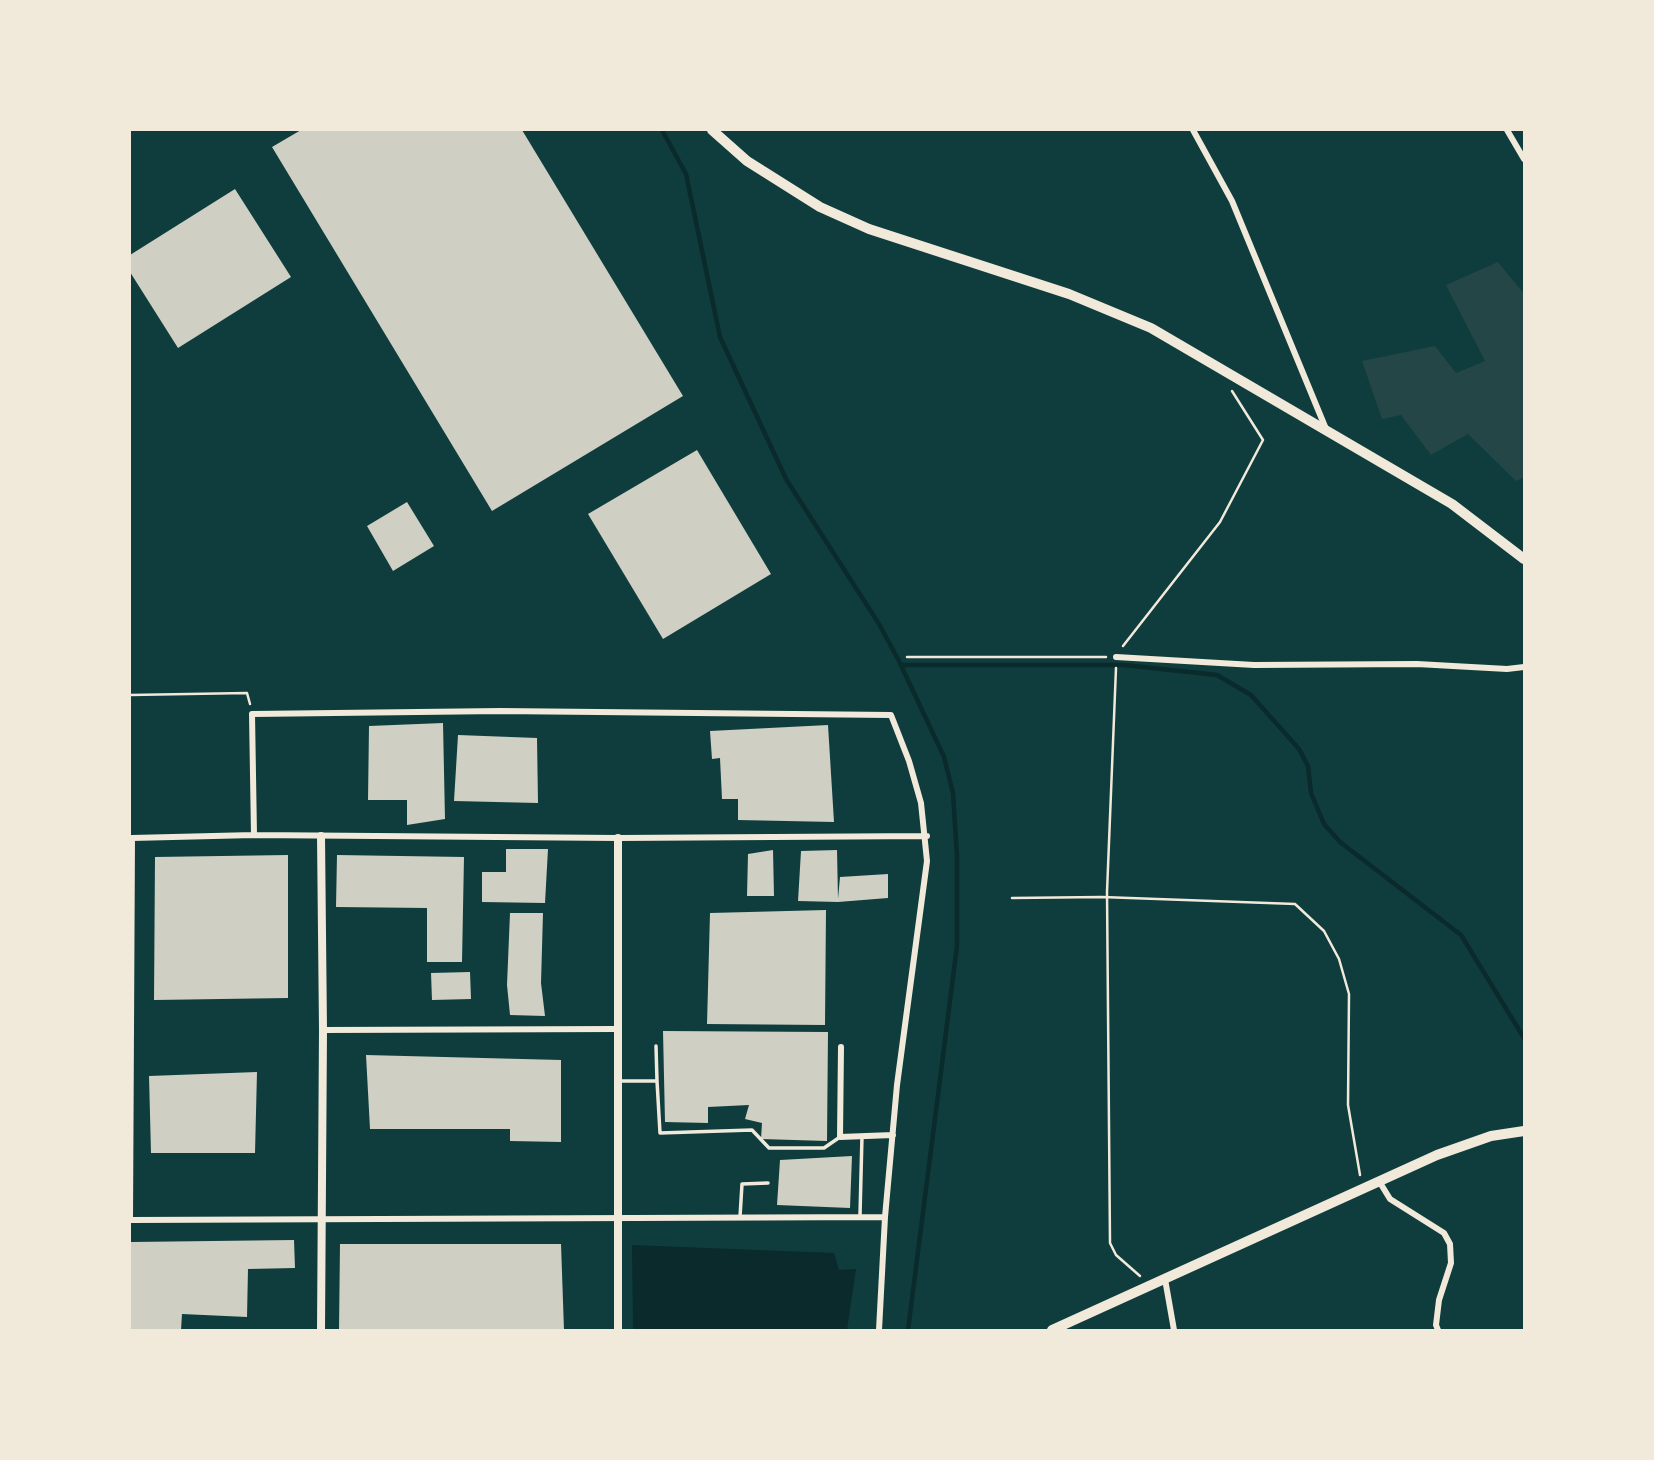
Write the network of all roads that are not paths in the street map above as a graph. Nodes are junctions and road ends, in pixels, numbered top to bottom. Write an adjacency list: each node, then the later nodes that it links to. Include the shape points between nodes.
1 (712, 130): 5 (main road, via 747,161 820,207 869,229 1069,294 1152,328)
2 (1194, 130): 5 (street, via 1232,201)
3 (1507, 130): 4 (street)
4 (1524, 159)
5 (1327, 431): 6 (main road, via 1452,504)
6 (1524, 559)
7 (1116, 657): 8 (street, via 1254,665)
8 (1524, 667)
9 (254, 835): 10 (street); 11 (street, via 252,714 500,711 891,715 909,761); 28 (street, via 132,838)
10 (321, 835): 12 (street); 14 (street)
11 (927, 836): 12 (street); 20 (street)
12 (618, 838): 13 (street)
13 (617, 1028): 14 (street); 17 (street)
14 (323, 1030): 29 (street)
15 (656, 1046): 18 (lane)
16 (841, 1047): 22 (street)
17 (617, 1080): 18 (lane); 30 (street)
18 (657, 1081): 22 (lane, via 660,1133 752,1130 769,1148 824,1148)
19 (1524, 1131): 23 (main road, via 1466,1143)
20 (893, 1135): 21 (street); 26 (street)
21 (862, 1136): 22 (street); 25 (lane)
22 (839, 1138)
23 (1379, 1181): 31 (main road); 37 (street, via 1390,1199 1444,1233 1450,1244 1451,1263 1439,1300)
24 (768, 1183): 27 (lane, via 742,1184)
25 (860, 1217): 26 (street); 27 (street)
26 (884, 1217): 34 (street)
27 (740, 1219): 30 (street)
28 (130, 1220): 29 (street)
29 (321, 1220): 30 (street); 32 (street)
30 (618, 1220): 33 (street)
31 (1165, 1279): 35 (main road); 36 (street)
32 (321, 1331)
33 (618, 1331)
34 (879, 1331)
35 (1052, 1331)
36 (1174, 1331)
37 (1438, 1331)

